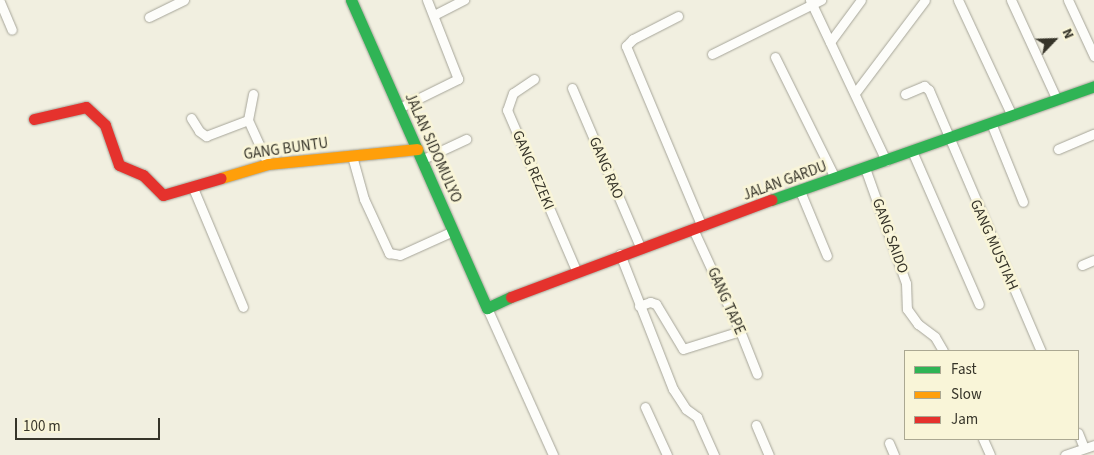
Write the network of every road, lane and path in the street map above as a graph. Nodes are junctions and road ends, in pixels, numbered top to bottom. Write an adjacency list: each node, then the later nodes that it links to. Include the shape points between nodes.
1 (184, 0): 12 (street)
2 (352, 0): 28 (street, JALAN SIDOMULYO)
3 (427, 0): 13 (street)
4 (464, 0): 13 (street)
5 (860, 0): 17 (street)
6 (925, 0): 24 (street)
7 (958, 0): 29 (street)
8 (1011, 0): 27 (street)
9 (1068, 0): 19 (street)
10 (814, 1): 17 (street); 18 (street)
11 (0, 2): 16 (street)
12 (175, 2): 15 (street)
13 (434, 15): 28 (street, via 458,79)
14 (678, 16): 48 (street, GANG TAPE, via 629,41 626,46)
15 (149, 17)
16 (12, 30)
17 (830, 42): 24 (street)
18 (712, 54)
19 (1094, 56)
20 (775, 57): 44 (street)
21 (534, 79): 55 (street, GANG REZEKI, via 513,93 507,110)
22 (1094, 86): 27 (street, JALAN GARDU)
23 (572, 88): 50 (street, GANG RAO)
24 (855, 93): 41 (street)
25 (253, 94): 32 (street)
26 (905, 94): 35 (street, GANG MUSTIAH, via 927,87)
27 (1057, 100): 29 (street, JALAN GARDU)
28 (399, 108): 39 (street, JALAN SIDOMULYO)
29 (1012, 116): 33 (street, JALAN GARDU)
30 (191, 118): 32 (street, via 198,131 206,136)
31 (34, 119): 45 (street, GANG BUNTU, via 86,107 106,125 111,149 119,164 143,174 163,195)
32 (248, 120): 42 (street)
33 (991, 123): 35 (street, JALAN GARDU); 47 (street)
34 (1094, 134): 37 (street)
35 (950, 138): 38 (street, JALAN GARDU); 62 (street, GANG MUSTIAH)
36 (466, 139): 39 (street)
37 (1058, 149)
38 (912, 151): 41 (street, JALAN GARDU); 56 (street)
39 (419, 154): 40 (street, GANG BUNTU); 49 (street, JALAN SIDOMULYO)
40 (352, 156): 42 (street, GANG BUNTU); 49 (street, via 374,226 392,255 400,255)
41 (886, 161): 43 (street, JALAN GARDU)
42 (268, 164): 45 (street, GANG BUNTU)
43 (865, 168): 44 (street, JALAN GARDU); 61 (street, GANG SAIDO, via 906,283 907,309 918,324 935,337)
44 (835, 178): 46 (street, JALAN GARDU)
45 (193, 188): 58 (street)
46 (800, 191): 48 (street, JALAN GARDU); 52 (street)
47 (1024, 202)
48 (697, 228): 50 (street, JALAN GARDU); 60 (street, GANG TAPE)
49 (453, 231): 59 (street, JALAN SIDOMULYO)
50 (640, 247): 51 (street, JALAN GARDU)
51 (620, 254): 55 (street, JALAN GARDU); 57 (street)
52 (827, 256)
53 (1094, 260): 54 (street)
54 (1082, 265)
55 (576, 270): 59 (street, JALAN GARDU)
56 (979, 304)
57 (639, 306): 60 (street, via 650,302 656,304 683,349); 73 (street, via 673,389 686,409 698,417)
58 (243, 307)
59 (487, 308): 71 (street)
60 (740, 331): 63 (street, GANG TAPE)
61 (942, 350)
62 (1041, 350)
63 (756, 374)
64 (644, 407): 72 (street)
65 (756, 426): 74 (street)
66 (1079, 436): 70 (street)
67 (983, 440): 76 (street)
68 (889, 443): 75 (street)
69 (1094, 445): 70 (street)
70 (1084, 448): 77 (street)
71 (553, 455)
72 (666, 455)
73 (714, 455)
74 (770, 455)
75 (894, 455)
76 (990, 455)
77 (1065, 455)

